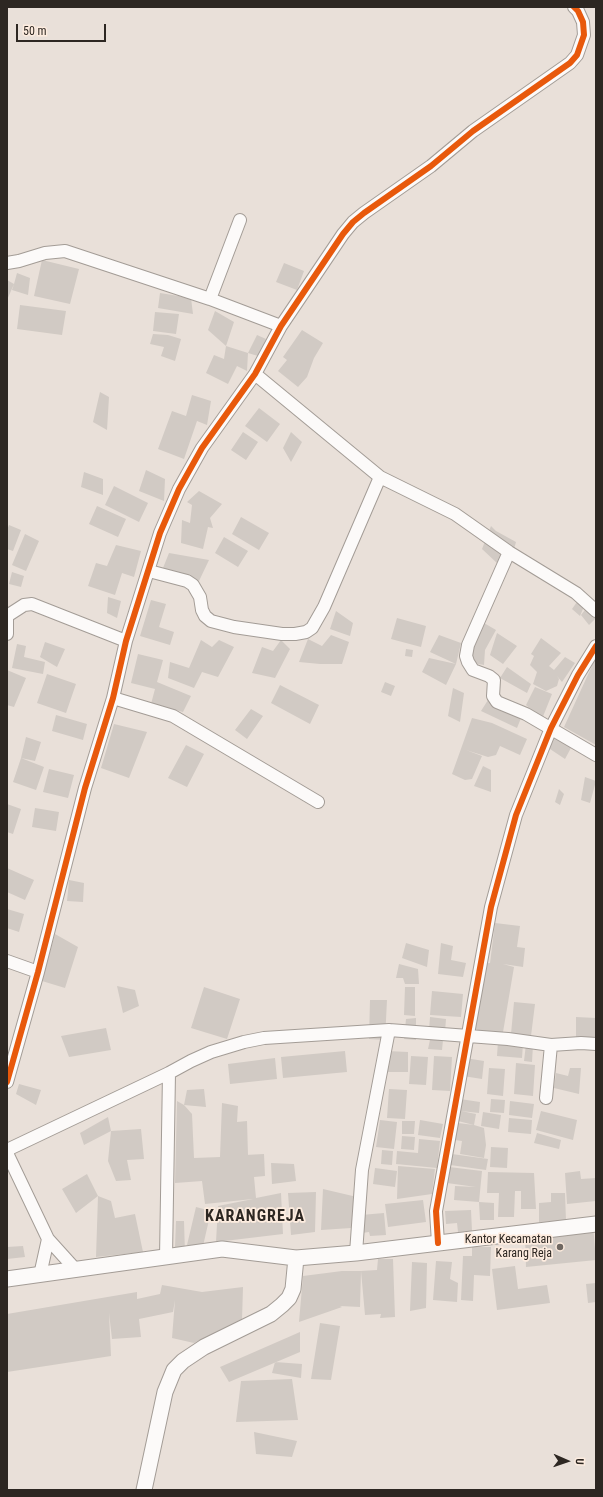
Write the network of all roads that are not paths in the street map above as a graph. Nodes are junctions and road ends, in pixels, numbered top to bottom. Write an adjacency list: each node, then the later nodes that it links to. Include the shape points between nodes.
1 (574, 7): 5 (street, via 583,22 584,35 577,55 570,63 473,131 431,166 353,222)
2 (240, 220): 4 (street)
3 (7, 263): 4 (street, via 64,251)
4 (210, 299): 5 (street)
5 (281, 326): 6 (street)
6 (255, 374): 7 (street); 9 (street, via 202,448 179,488 160,533)
7 (380, 477): 8 (street, via 455,514); 9 (street, via 324,606 312,628 306,632 282,634 212,621 202,610 200,597 193,585)
8 (509, 552): 10 (street, via 576,592); 16 (street, via 468,645 466,656 473,670 494,680 493,696 497,702)
9 (149, 571): 13 (street)
10 (596, 611)
11 (7, 616): 12 (street); 13 (street, via 24,605 32,604)
12 (7, 634)
13 (126, 641): 15 (street)
14 (596, 646): 16 (street)
15 (113, 698): 18 (street, via 173,716); 20 (street, via 85,788)
16 (551, 728): 17 (street); 22 (street, via 516,815 491,907)
17 (596, 755)
18 (318, 802)
19 (7, 961): 20 (street)
20 (38, 972): 26 (street)
21 (389, 1030): 22 (street); 25 (street, via 264,1038 211,1052); 32 (street, via 362,1170)
22 (467, 1036): 24 (street); 31 (street, via 436,1211)
23 (596, 1044): 24 (street)
24 (551, 1045): 27 (street)
25 (169, 1073): 28 (street); 33 (street)
26 (7, 1082)
27 (546, 1098)
28 (7, 1151): 30 (street)
29 (596, 1224): 31 (main road)
30 (48, 1239): 35 (street); 36 (street)
31 (438, 1243): 32 (main road)
32 (356, 1253): 34 (main road)
33 (166, 1257): 34 (main road, via 222,1249); 35 (main road)
34 (296, 1258): 38 (main road, via 293,1289 282,1305 271,1314 204,1347 174,1370 165,1392)
35 (76, 1270): 36 (main road)
36 (40, 1275): 37 (main road)
37 (7, 1279)
38 (144, 1490)

